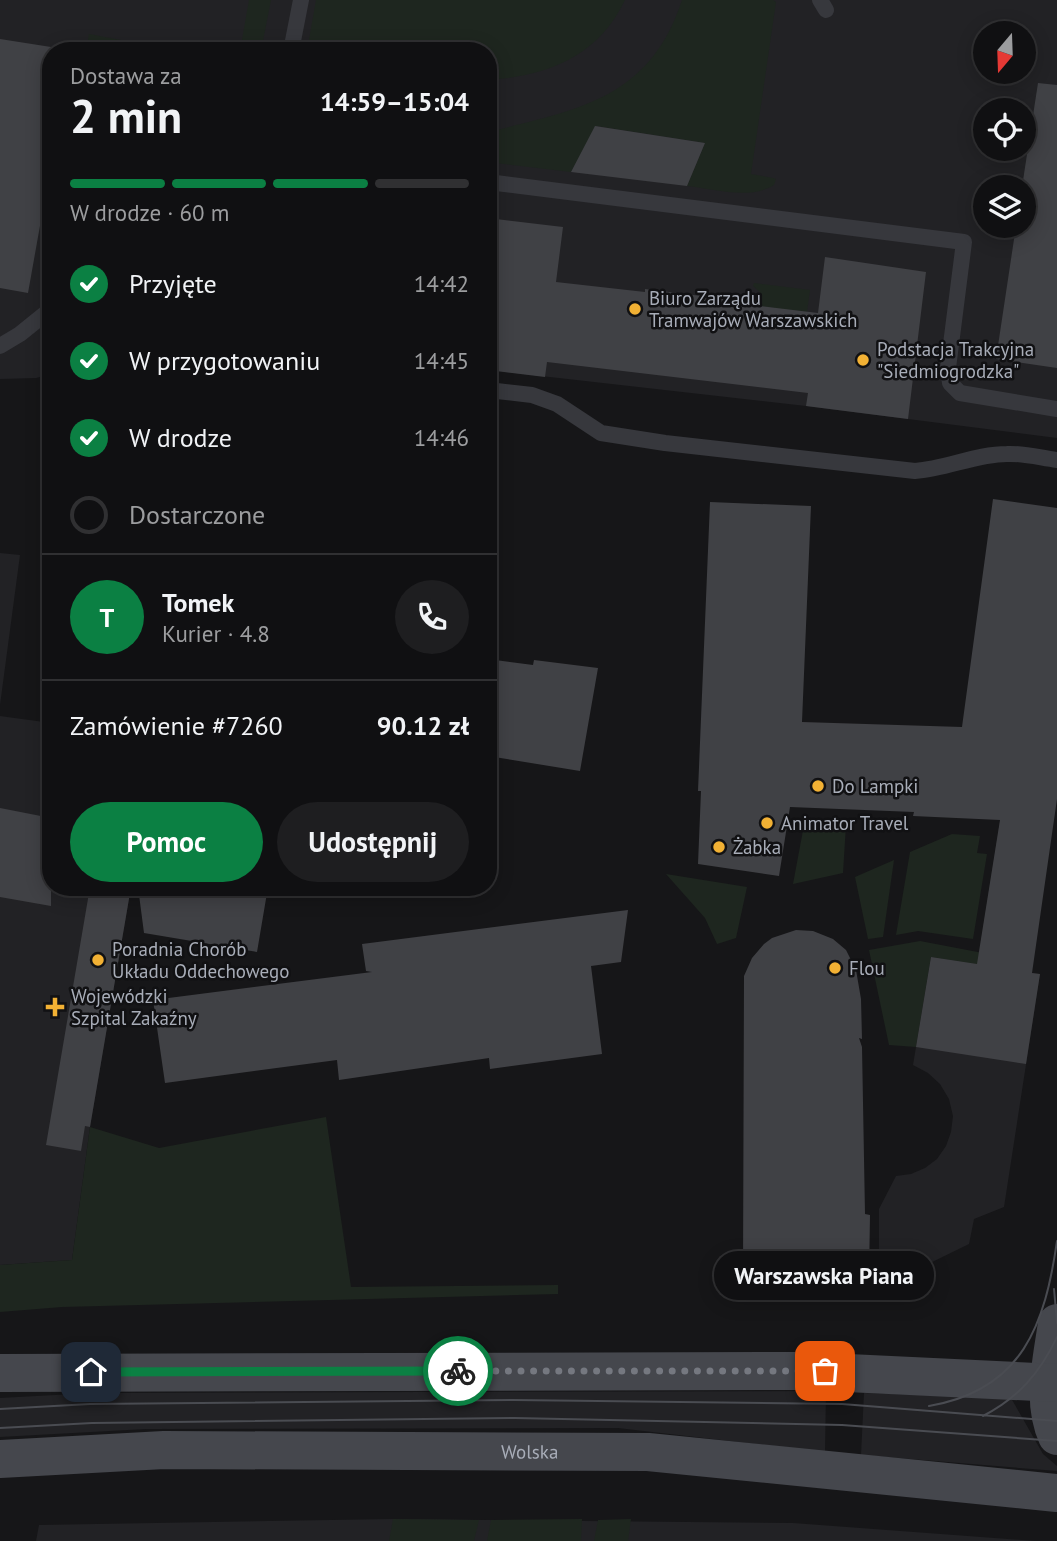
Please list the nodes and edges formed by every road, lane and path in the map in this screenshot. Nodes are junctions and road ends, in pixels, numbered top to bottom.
1 (301, 0) edge
2 (293, 42) edge
3 (497, 183) edge
4 (42, 316) edge
5 (0, 346) edge
6 (497, 391) edge
7 (1057, 409) edge
8 (1057, 460) edge
9 (1057, 1323) edge
10 (0, 1373) edge
11 (1053, 1382) edge
12 (1057, 1436) edge
13 (0, 1459) edge
14 (1057, 1493) edge

1 - 2 lane
3 - 7 lane
4 - 5 lane
6 - 8 lane
9 - 11 main road
10 - 11 main road
11 - 12 main road
13 - 14 main road, Wolska

